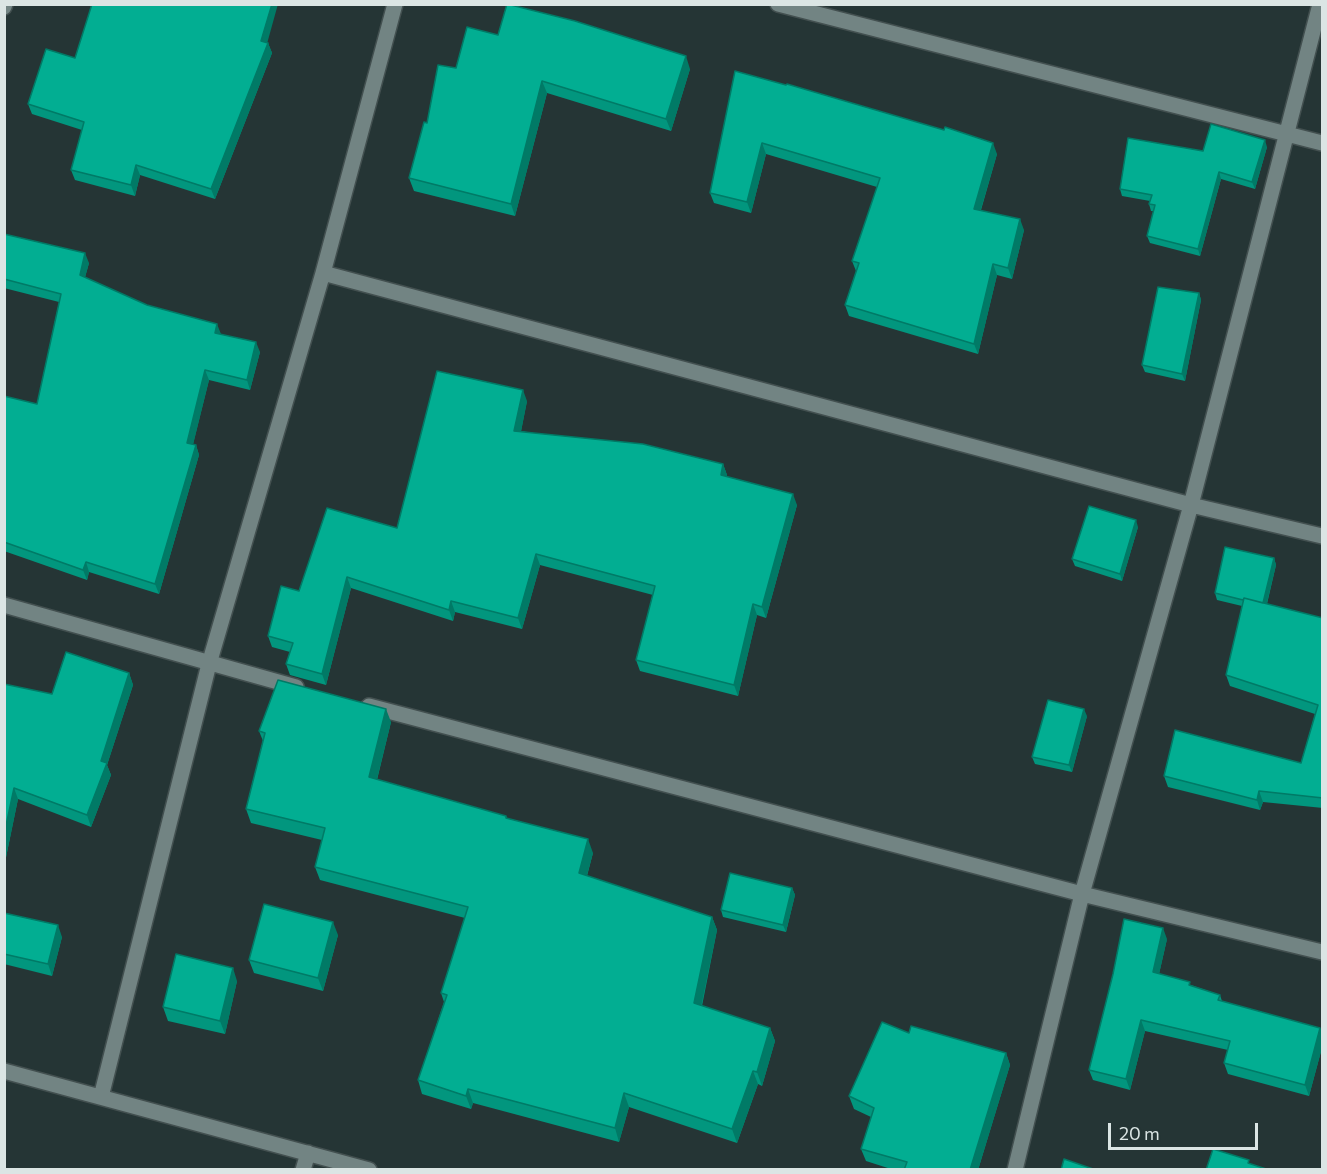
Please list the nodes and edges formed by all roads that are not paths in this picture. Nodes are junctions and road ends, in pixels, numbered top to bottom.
1 (395, 4) edge
2 (778, 4) edge
3 (1320, 4) edge
4 (1286, 135) junction
5 (1323, 143) edge
6 (323, 273) junction
7 (1191, 505) junction
8 (1323, 536) edge
9 (4, 605) edge
10 (209, 664) junction
11 (312, 691) edge
12 (358, 703) edge
13 (1082, 894) junction
14 (1323, 952) edge
15 (4, 1071) edge
16 (101, 1097) junction
17 (308, 1153) junction
18 (303, 1170) edge
19 (369, 1170) edge
20 (1016, 1170) edge

1 - 6 street
2 - 4 street
3 - 4 street
4 - 5 street
4 - 7 street
6 - 7 street
6 - 10 street
7 - 8 street
7 - 13 street
9 - 10 street
10 - 11 street
10 - 16 street
12 - 13 street
13 - 14 street
13 - 20 street
15 - 16 street
16 - 17 street
17 - 18 street
17 - 19 street

